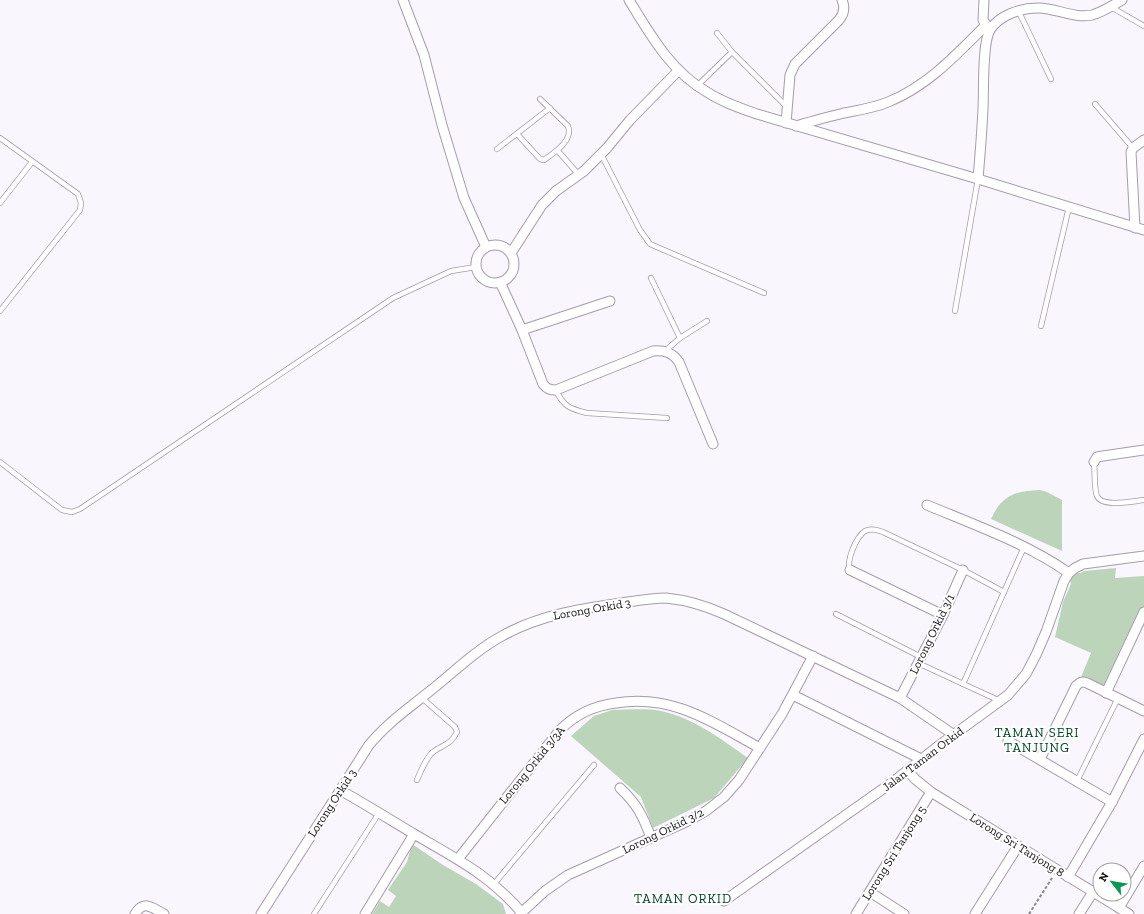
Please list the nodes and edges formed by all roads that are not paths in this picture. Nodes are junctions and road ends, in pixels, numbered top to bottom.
1 (403, 0) edge
2 (629, 0) edge
3 (842, 0) edge
4 (984, 0) edge
5 (1122, 0) edge
6 (1110, 6) junction
7 (1018, 12) junction
8 (1144, 26) edge
9 (988, 28) junction
10 (717, 33) dead end
11 (732, 52) junction
12 (678, 71) junction
13 (1051, 79) dead end
14 (697, 86) junction
15 (540, 99) dead end
16 (1095, 104) dead end
17 (550, 108) junction
18 (787, 108) junction
19 (786, 123) junction
20 (796, 126) junction
21 (517, 134) junction
22 (0, 138) edge
23 (1144, 140) edge
24 (1133, 148) junction
25 (497, 149) dead end
26 (558, 151) junction
27 (601, 154) junction
28 (32, 162) junction
29 (579, 175) junction
30 (978, 179) junction
31 (0, 203) edge
32 (1069, 207) junction
33 (1140, 229) edge
34 (486, 247) junction
35 (511, 253) junction
36 (476, 267) junction
37 (651, 278) dead end
38 (500, 282) junction
39 (764, 293) dead end
40 (610, 301) dead end
41 (0, 311) edge
42 (955, 311) dead end
43 (707, 322) dead end
44 (1041, 326) dead end
45 (522, 330) junction
46 (680, 338) junction
47 (665, 351) junction
48 (556, 390) junction
49 (667, 418) dead end
50 (712, 444) dead end
51 (1144, 450) edge
52 (0, 462) edge
53 (1094, 462) joint
54 (1144, 500) edge
55 (926, 505) dead end
56 (1024, 546) junction
57 (1144, 556) edge
58 (850, 570) joint
59 (963, 570) junction
60 (1069, 573) junction
61 (1004, 592) junction
62 (1144, 612) edge
63 (836, 614) dead end
64 (943, 615) junction
65 (813, 656) junction
66 (920, 660) junction
67 (963, 684) junction
68 (1106, 693) junction
69 (793, 695) junction
70 (422, 698) junction
71 (900, 698) junction
72 (1118, 698) junction
73 (1000, 701) junction
74 (1144, 711) edge
75 (954, 735) junction
76 (1144, 738) edge
77 (1008, 740) dead end
78 (760, 748) junction
79 (921, 759) junction
80 (1040, 759) junction
81 (594, 765) dead end
82 (908, 771) junction
83 (417, 780) dead end
84 (1077, 781) junction
85 (620, 788) dead end
86 (340, 790) junction
87 (931, 792) junction
88 (1112, 802) junction
89 (379, 813) junction
90 (414, 834) junction
91 (651, 838) junction
92 (1018, 846) junction
93 (458, 859) junction
94 (1144, 866) edge
95 (1068, 877) junction
96 (494, 884) junction
97 (1092, 891) edge
98 (870, 892) junction
99 (1092, 894) edge
100 (724, 901) dead end
101 (1109, 902) edge
102 (1119, 908) junction
103 (521, 913) edge
104 (135, 914) edge
105 (164, 914) edge
106 (261, 914) edge
107 (314, 914) edge
108 (365, 914) edge
109 (856, 914) edge
110 (904, 914) edge
111 (975, 914) edge
112 (1080, 914) edge
113 (1129, 914) edge

1 - 34 street
2 - 12 street
3 - 18 street
4 - 9 street
5 - 6 street
6 - 7 street
6 - 8 lane
7 - 9 street
7 - 13 lane
9 - 20 street
9 - 30 street
10 - 11 lane
11 - 14 lane
11 - 18 lane
12 - 14 street
12 - 27 street
14 - 19 street
15 - 17 lane
16 - 24 lane
17 - 21 lane
17 - 26 lane
18 - 19 street
19 - 20 street
20 - 30 street
21 - 25 lane
21 - 26 lane
22 - 28 lane
23 - 24 street
24 - 33 street
26 - 29 lane
27 - 29 street
27 - 39 lane
28 - 31 lane
28 - 41 lane
29 - 35 street
30 - 32 street
30 - 42 lane
32 - 33 street
32 - 44 lane
34 - 35 street
34 - 36 street
35 - 38 street
36 - 38 street
36 - 52 lane
37 - 46 lane
38 - 45 street
40 - 45 street
43 - 46 lane
45 - 48 street
46 - 47 lane
47 - 48 street
47 - 50 street
48 - 49 lane
51 - 53 street
53 - 54 lane
55 - 56 street
56 - 60 street
56 - 61 lane
57 - 60 street
58 - 59 lane
58 - 64 street
59 - 61 lane
59 - 64 street, Lorong Orkid 3/1
60 - 73 street, Jalan Taman Orkid
61 - 67 lane
62 - 68 street
63 - 66 lane
64 - 66 street, Lorong Orkid 3/1
65 - 69 street, Lorong Orkid 3/2
65 - 70 street, Lorong Orkid 3
65 - 71 street, Lorong Orkid 3
66 - 67 lane
66 - 71 street, Lorong Orkid 3/1
67 - 73 lane
68 - 72 street
68 - 80 street
69 - 78 street, Lorong Orkid 3/2
69 - 79 street
70 - 83 lane
70 - 86 street, Lorong Orkid 3
71 - 75 street, Lorong Orkid 3
72 - 74 street
72 - 84 lane
73 - 75 street, Jalan Taman Orkid
75 - 79 street, Jalan Taman Orkid
76 - 88 street
77 - 80 street
78 - 91 street, Lorong Orkid 3/2
78 - 93 street, Lorong Orkid 3/3A
79 - 82 street, Jalan Taman Orkid
80 - 84 street
81 - 96 lane
82 - 87 street, Lorong Sri Tanjong 8
82 - 100 street, Jalan Taman Orkid
84 - 88 street
85 - 91 street
86 - 89 street, Lorong Orkid 3/2
86 - 106 street, Lorong Orkid 3
87 - 92 street, Lorong Sri Tanjong 8
87 - 98 street, Lorong Sri Tanjong 5
88 - 95 street
89 - 90 street, Lorong Orkid 3/2
89 - 107 lane
90 - 93 street, Lorong Orkid 3/2
90 - 108 street
91 - 103 street, Lorong Orkid 3/2
92 - 95 street, Lorong Sri Tanjong 8
92 - 111 street
93 - 96 street, Lorong Orkid 3/2
94 - 102 street
95 - 97 street, Lorong Sri Tanjong 8
96 - 103 street, Lorong Orkid 3/2
98 - 109 street, Lorong Sri Tanjong 5
98 - 110 street
99 - 112 street
101 - 102 street, Lorong Sri Tanjong 8
102 - 113 street, Lorong Sri Tanjong 8
104 - 105 street

